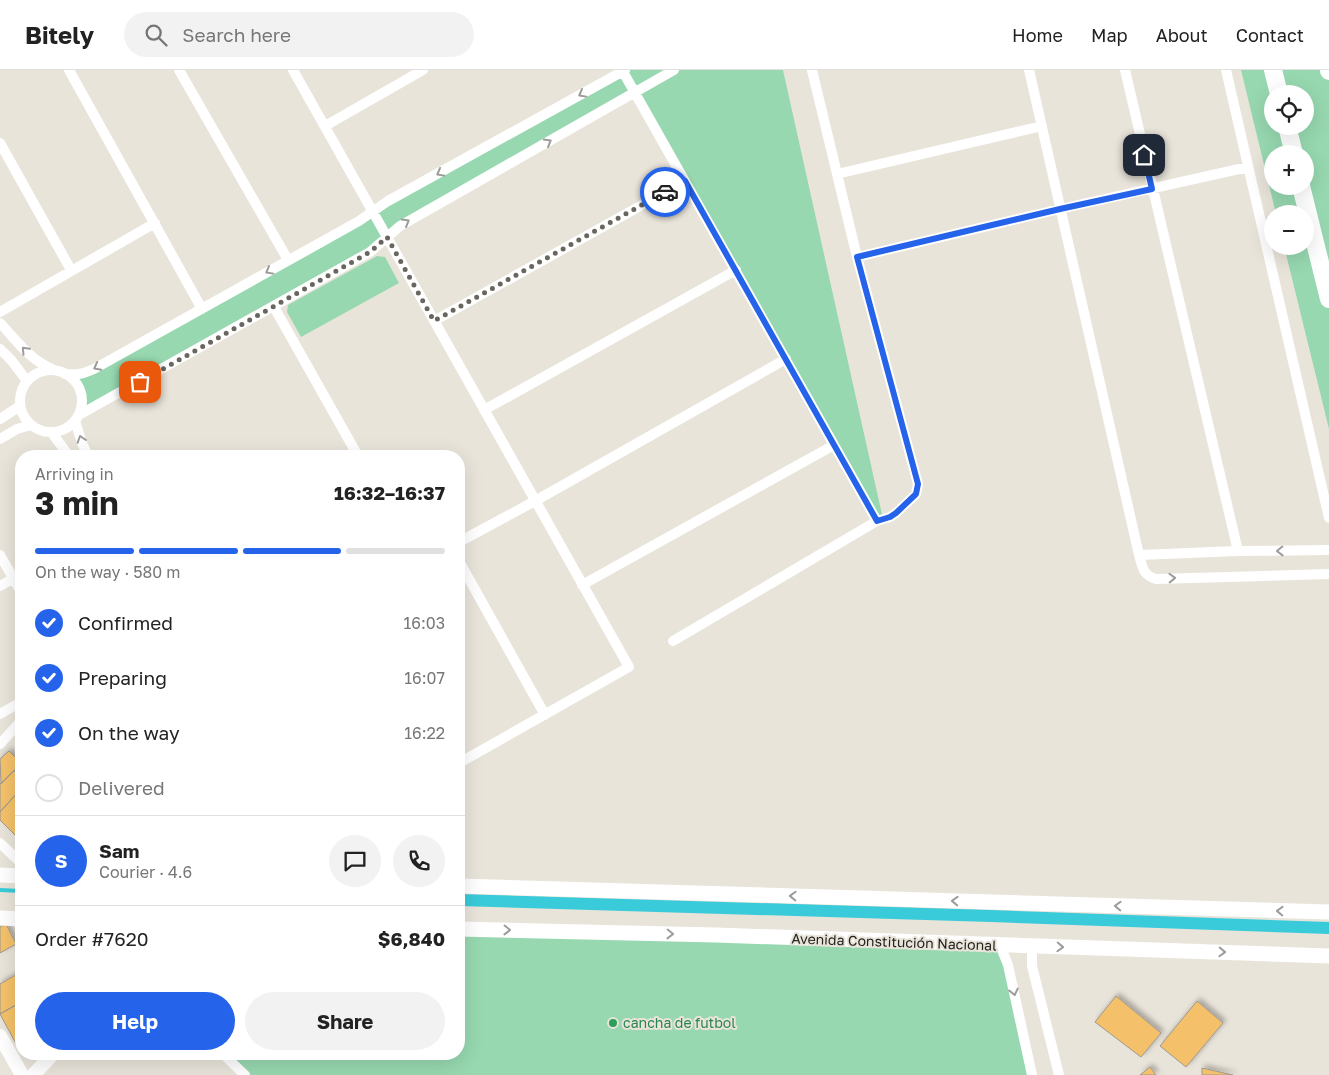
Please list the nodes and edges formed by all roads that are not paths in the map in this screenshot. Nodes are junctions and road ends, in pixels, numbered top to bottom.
1 (69, 70) edge
2 (179, 70) edge
3 (293, 70) edge
4 (423, 70) edge
5 (623, 70) edge
6 (674, 70) edge
7 (812, 70) edge
8 (1029, 70) edge
9 (1125, 70) edge
10 (1226, 70) edge
11 (1273, 70) edge
12 (406, 74) edge
13 (1277, 85) edge
14 (635, 92) junction
15 (325, 126) junction
16 (1042, 126) junction
17 (0, 143) edge
18 (1248, 167) junction
19 (837, 174) junction
20 (685, 181) junction
21 (1152, 189) junction
22 (1304, 195) edge
23 (1060, 209) junction
24 (373, 212) junction
25 (155, 223) junction
26 (387, 237) junction
27 (857, 257) junction
28 (288, 260) junction
29 (71, 270) junction
30 (736, 270) junction
31 (1329, 299) edge
32 (274, 307) junction
33 (202, 309) junction
34 (0, 312) edge
35 (434, 321) junction
36 (0, 323) edge
37 (0, 349) edge
38 (786, 360) junction
39 (60, 372) junction
40 (27, 381) junction
41 (20, 406) junction
42 (484, 410) junction
43 (77, 418) junction
44 (0, 419) edge
45 (31, 426) junction
46 (52, 433) junction
47 (0, 439) edge
48 (834, 445) junction
49 (65, 450) edge
50 (85, 450) edge
51 (355, 450) edge
52 (535, 501) junction
53 (1329, 518) edge
54 (877, 521) junction
55 (465, 539) edge
56 (1329, 550) edge
57 (1238, 551) junction
58 (1139, 554) junction
59 (0, 555) edge
60 (465, 572) edge
61 (15, 574) edge
62 (1329, 574) edge
63 (15, 577) edge
64 (582, 585) junction
65 (0, 586) edge
66 (673, 641) dead end
67 (15, 705) edge
68 (0, 714) edge
69 (545, 715) junction
70 (15, 728) edge
71 (0, 744) edge
72 (465, 760) edge
73 (0, 843) edge
74 (15, 857) edge
75 (0, 875) edge
76 (15, 876) edge
77 (465, 886) edge
78 (1329, 912) edge
79 (0, 918) edge
80 (15, 918) edge
81 (465, 929) edge
82 (1000, 946) junction
83 (1032, 947) junction
84 (1329, 956) edge
85 (0, 1036) edge
86 (47, 1060) edge
87 (229, 1060) edge
88 (22, 1075) edge
89 (33, 1075) edge
90 (245, 1075) edge
91 (1032, 1075) edge
92 (1059, 1075) edge

1 - 25 street
2 - 28 street
3 - 15 street
4 - 12 street
5 - 14 street
5 -> 24 street
6 - 14 street
7 - 19 street
8 - 16 street
9 - 21 street
10 - 18 street
11 - 13 highway
12 - 15 street
14 - 20 street
26 -> 14 street
15 - 24 street
16 - 19 street
16 - 23 street
17 - 29 street
18 - 21 street
18 - 53 street
19 - 27 street
20 - 30 street
20 - 35 street
21 - 23 street
21 - 57 street
22 - 31 highway
23 - 27 street
23 - 58 street
24 - 26 street
24 - 28 street
25 - 29 street
25 - 33 street
26 - 32 street
26 - 35 street
27 - 54 street
28 -> 33 street
29 - 34 street
30 - 38 street
30 - 42 street
32 - 43 street
32 - 51 street
33 -> 39 street
35 - 42 street
39 -> 36 street
37 - 40 street
38 - 48 street
38 - 52 street
39 - 40 street
39 - 43 street
40 - 41 street
41 - 44 street
41 - 45 street
42 - 52 street
43 - 46 street
50 -> 43 street
45 - 46 street
45 - 47 street
46 - 49 street
48 - 54 street
48 - 64 street
52 - 55 street
52 - 64 street
54 - 66 street
56 -> 57 street
57 - 58 street
58 -> 62 street
59 - 61 street
60 - 69 street
63 - 65 street
64 - 69 street
67 - 68 street
69 - 72 street
70 - 71 street
73 - 74 street
75 - 76 main road
78 -> 77 main road
79 - 80 main road
81 -> 82 main road, Avenida Constitución Nacional
82 - 83 main road, Avenida Constitución Nacional
82 -> 91 street
83 -> 84 main road, Avenida Constitución Nacional
83 - 92 street
85 - 88 street
86 - 89 street
87 - 90 street

